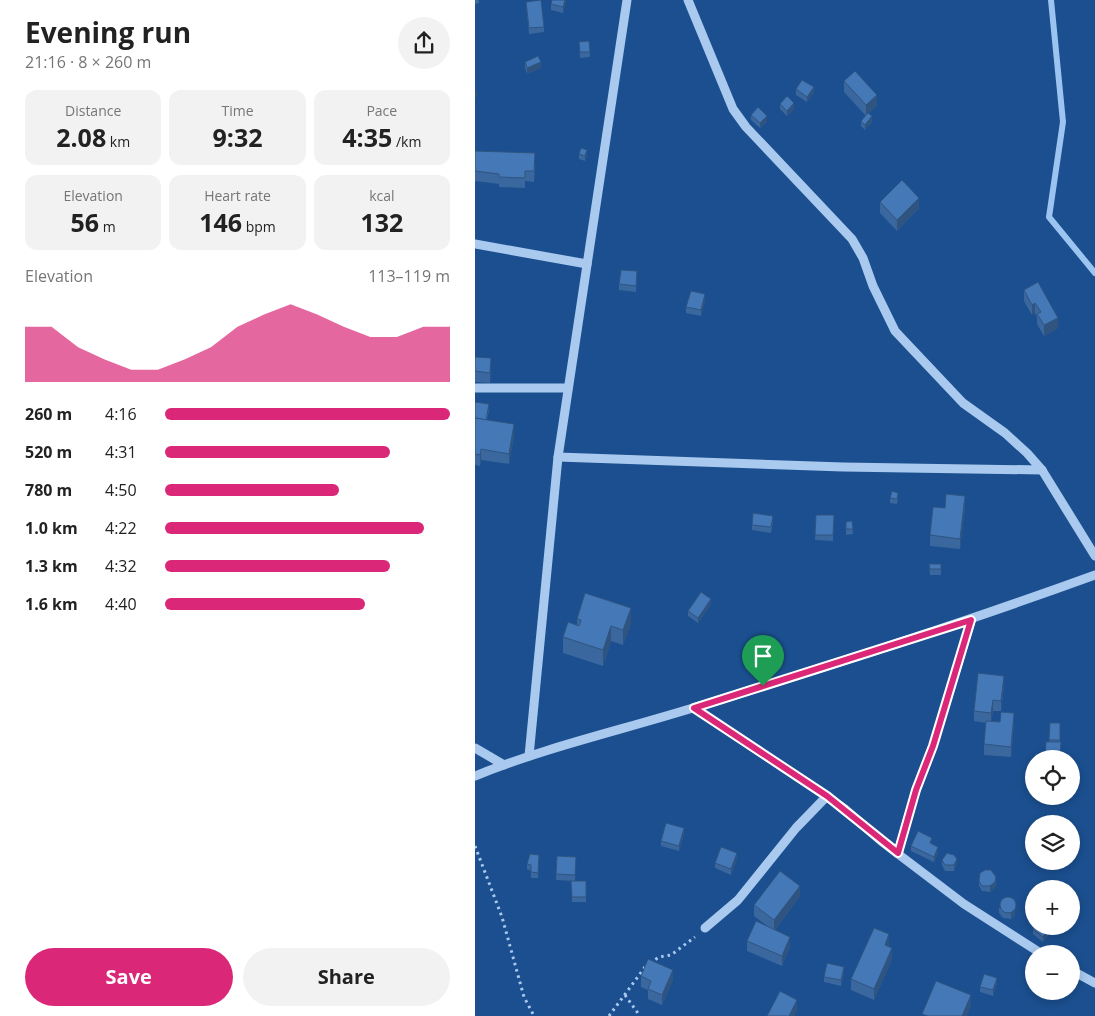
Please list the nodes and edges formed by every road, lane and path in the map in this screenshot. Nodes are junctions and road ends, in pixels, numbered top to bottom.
1 (627, 0) edge
2 (688, 0) edge
3 (475, 244) edge
4 (587, 264) junction
5 (475, 388) edge
6 (568, 388) junction
7 (558, 457) junction
8 (1042, 470) junction
9 (1095, 556) edge
10 (1095, 575) edge
11 (971, 620) junction
12 (694, 708) junction
13 (475, 748) edge
14 (529, 756) junction
15 (504, 764) junction
16 (475, 776) edge
17 (827, 796) junction
18 (475, 846) edge
19 (898, 853) junction
20 (705, 928) joint
21 (1028, 945) edge
22 (1080, 975) edge
23 (1095, 983) edge
24 (625, 995) junction
25 (534, 1016) edge
26 (609, 1016) edge
27 (640, 1016) edge

1 - 4 street
2 - 8 street
3 - 4 street
4 - 6 street
5 - 6 street
6 - 7 street
7 - 8 street
7 - 14 street
8 - 9 street
10 - 11 street
11 - 12 street
11 - 19 street
12 - 14 street
12 - 17 street
13 - 15 street
14 - 15 street
15 - 16 street
17 - 19 street
17 - 20 street
18 - 25 path
19 - 21 street
20 - 24 path
22 - 23 street
24 - 26 path
24 - 27 path

